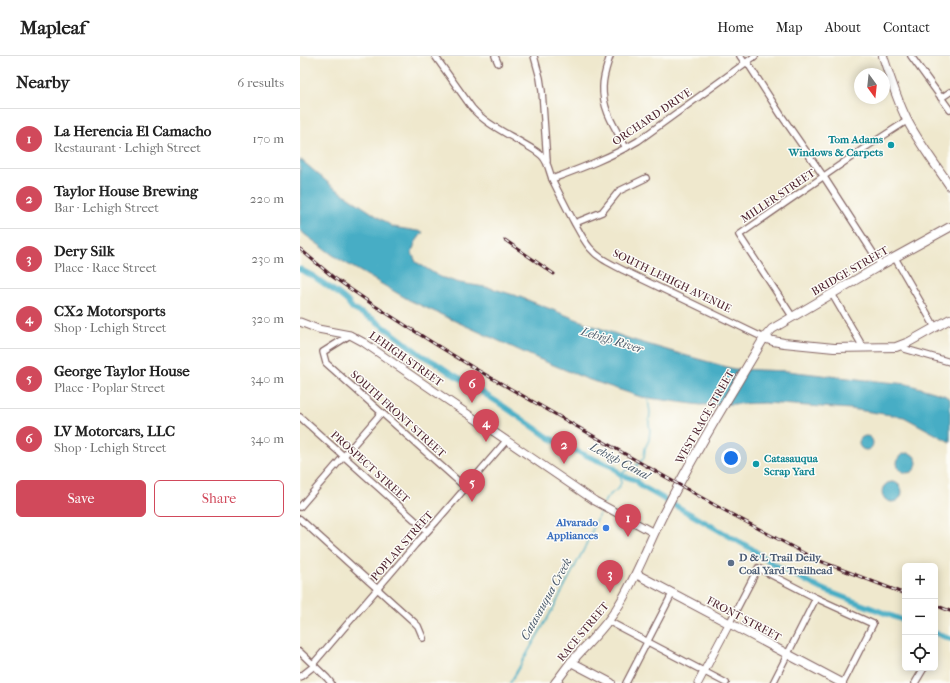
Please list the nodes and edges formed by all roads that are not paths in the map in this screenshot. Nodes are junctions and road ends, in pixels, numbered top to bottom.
1 (435, 56) edge
2 (495, 56) edge
3 (534, 56) edge
4 (610, 56) edge
5 (740, 56) edge
6 (755, 56) edge
7 (883, 56) edge
8 (911, 56) edge
9 (746, 62) junction
10 (498, 63) dead end
11 (950, 92) edge
12 (941, 98) junction
13 (950, 110) edge
14 (908, 120) junction
15 (626, 148) junction
16 (547, 161) junction
17 (824, 177) junction
18 (646, 178) dead end
19 (552, 179) junction
20 (950, 186) edge
21 (575, 223) junction
22 (950, 226) edge
23 (895, 258) junction
24 (881, 265) junction
25 (832, 294) junction
26 (792, 316) junction
27 (950, 319) edge
28 (300, 322) edge
29 (935, 327) junction
30 (350, 335) junction
31 (764, 338) junction
32 (902, 345) junction
33 (863, 347) junction
34 (950, 362) edge
35 (381, 413) junction
36 (300, 417) edge
37 (506, 441) junction
38 (343, 456) junction
39 (466, 488) junction
40 (300, 507) edge
41 (666, 508) joint
42 (300, 519) edge
43 (428, 531) junction
44 (654, 533) junction
45 (636, 574) junction
46 (378, 588) junction
47 (672, 594) junction
48 (816, 598) junction
49 (608, 621) junction
50 (729, 624) junction
51 (423, 638) dead end
52 (647, 642) junction
53 (300, 652) edge
54 (787, 654) junction
55 (571, 662) junction
56 (313, 665) junction
57 (704, 671) junction
58 (922, 671) edge
59 (300, 677) edge
60 (331, 683) edge
61 (555, 683) edge
62 (611, 683) edge
63 (626, 683) edge
64 (698, 683) edge
65 (726, 683) edge
66 (773, 683) edge
67 (843, 683) edge
68 (915, 683) edge

1 - 16 street
2 - 10 street
3 - 16 street, SOUTH LEHIGH AVENUE
4 - 15 street
5 - 9 street
6 - 9 street, ORCHARD DRIVE
7 - 14 main road
8 - 12 street
9 - 15 street, ORCHARD DRIVE
9 - 17 street
11 - 12 street
12 - 13 street
14 - 17 street, MILLER STREET
14 - 20 main road
15 - 19 street, ORCHARD DRIVE
16 - 19 street, SOUTH LEHIGH AVENUE
17 - 24 street
17 - 26 street, MILLER STREET
18 - 21 street
19 - 21 street, SOUTH LEHIGH AVENUE
21 - 31 street, SOUTH LEHIGH AVENUE
22 - 23 main road, BRIDGE STREET
23 - 24 main road, BRIDGE STREET
23 - 29 street
24 - 25 main road, BRIDGE STREET
25 - 26 main road, BRIDGE STREET
25 - 33 street
26 - 31 main road, BRIDGE STREET
27 - 29 main road
28 - 30 street, LEHIGH STREET
29 - 32 main road
30 - 35 street, SOUTH FRONT STREET
30 - 37 street, LEHIGH STREET
31 - 33 main road, SOUTH LEHIGH AVENUE
31 - 41 main road, WEST RACE STREET
32 - 33 main road, SOUTH LEHIGH AVENUE
32 - 34 street
35 - 38 street
35 - 39 street, SOUTH FRONT STREET
36 - 38 street, PROSPECT STREET
37 - 39 street, POPLAR STREET
37 - 44 street, LEHIGH STREET
38 - 40 street
38 - 43 street, PROSPECT STREET
39 - 43 street, POPLAR STREET
41 - 44 main road, RACE STREET
42 - 46 street
43 - 46 street, POPLAR STREET
44 - 45 main road, RACE STREET
45 - 47 main road, FRONT STREET
45 - 49 main road, RACE STREET
46 - 51 street
46 - 56 street, POPLAR STREET
47 - 50 main road, FRONT STREET
47 - 52 street
48 - 50 street
48 - 54 street
48 - 67 street
49 - 52 street
49 - 55 main road, RACE STREET
50 - 54 main road, FRONT STREET
50 - 57 street
52 - 57 street
52 - 63 street
53 - 56 street
54 - 66 street
54 - 67 main road, FRONT STREET
55 - 61 main road, RACE STREET
55 - 62 main road
56 - 59 street, POPLAR STREET
56 - 60 street
57 - 64 street
57 - 65 street
58 - 68 street

